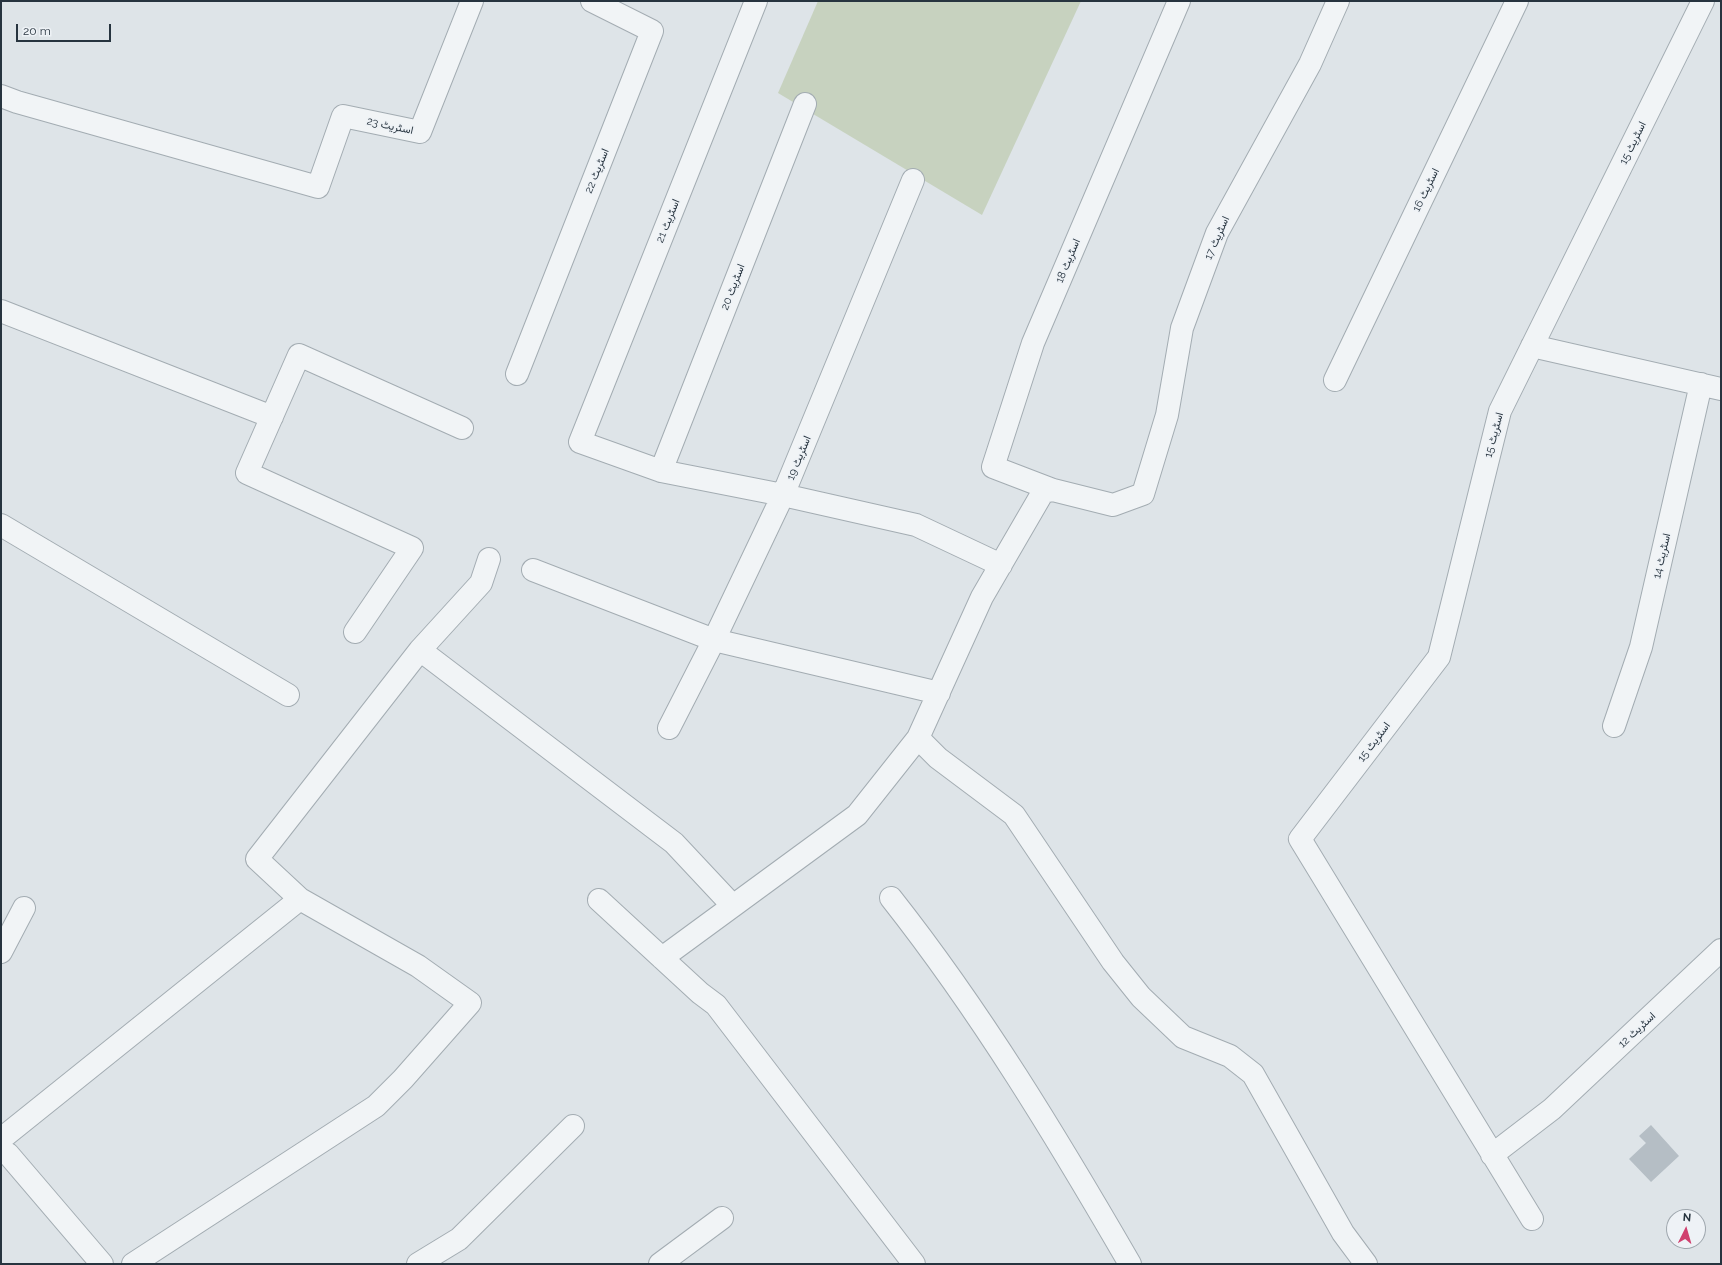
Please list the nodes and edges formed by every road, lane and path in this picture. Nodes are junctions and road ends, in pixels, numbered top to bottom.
1 (472, 1) edge
2 (592, 1) edge
3 (756, 1) edge
4 (1179, 1) edge
5 (1338, 1) edge
6 (1517, 1) edge
7 (1703, 1) edge
8 (1, 96) edge
9 (805, 104) dead end
10 (913, 180) dead end
11 (1, 311) edge
12 (1532, 346) junction
13 (516, 374) dead end
14 (1335, 380) dead end
15 (1711, 386) edge
16 (272, 418) junction
17 (462, 428) dead end
18 (661, 471) junction
19 (1053, 490) junction
20 (783, 495) junction
21 (1, 525) edge
22 (489, 559) dead end
23 (1000, 565) junction
24 (533, 570) dead end
25 (355, 632) dead end
26 (714, 640) junction
27 (420, 650) junction
28 (939, 693) junction
29 (288, 695) dead end
30 (1614, 726) dead end
31 (669, 728) dead end
32 (918, 738) junction
33 (891, 898) dead end
34 (300, 900) junction
35 (599, 900) dead end
36 (733, 906) junction
37 (24, 908) dead end
38 (1721, 950) edge
39 (1, 952) edge
40 (662, 958) junction
41 (574, 1126) dead end
42 (1, 1139) edge
43 (1, 1150) edge
44 (1492, 1155) junction
45 (722, 1218) dead end
46 (1532, 1219) dead end
47 (102, 1264) edge
48 (133, 1264) edge
49 (418, 1264) edge
50 (660, 1264) edge
51 (914, 1264) edge
52 (1130, 1264) edge
53 (1366, 1264) edge

1 - 8 street, اسٹریٹ 23
2 - 13 street, اسٹریٹ 22
3 - 18 street, اسٹریٹ 21
4 - 19 street, اسٹریٹ 18
5 - 19 street, اسٹریٹ 17
6 - 14 street, اسٹریٹ 16
7 - 12 street, اسٹریٹ 15
9 - 18 street, اسٹریٹ 20
10 - 20 street, اسٹریٹ 19
11 - 16 street
12 - 15 street
12 - 44 street, اسٹریٹ 15
15 - 30 street, اسٹریٹ 14
16 - 17 street
16 - 25 street
18 - 20 street
19 - 23 street
20 - 23 street
20 - 26 street, اسٹریٹ 19
21 - 29 street
22 - 27 street
23 - 28 street
24 - 26 street
26 - 28 street
26 - 31 street, اسٹریٹ 19
27 - 34 street
27 - 36 street
28 - 32 street
32 - 36 street
32 - 53 street
33 - 52 street
34 - 42 street
34 - 48 street
35 - 40 street
36 - 40 street
37 - 39 street
38 - 44 street, اسٹریٹ 12
40 - 51 street
41 - 49 street
43 - 47 street
44 - 46 street
45 - 50 street

